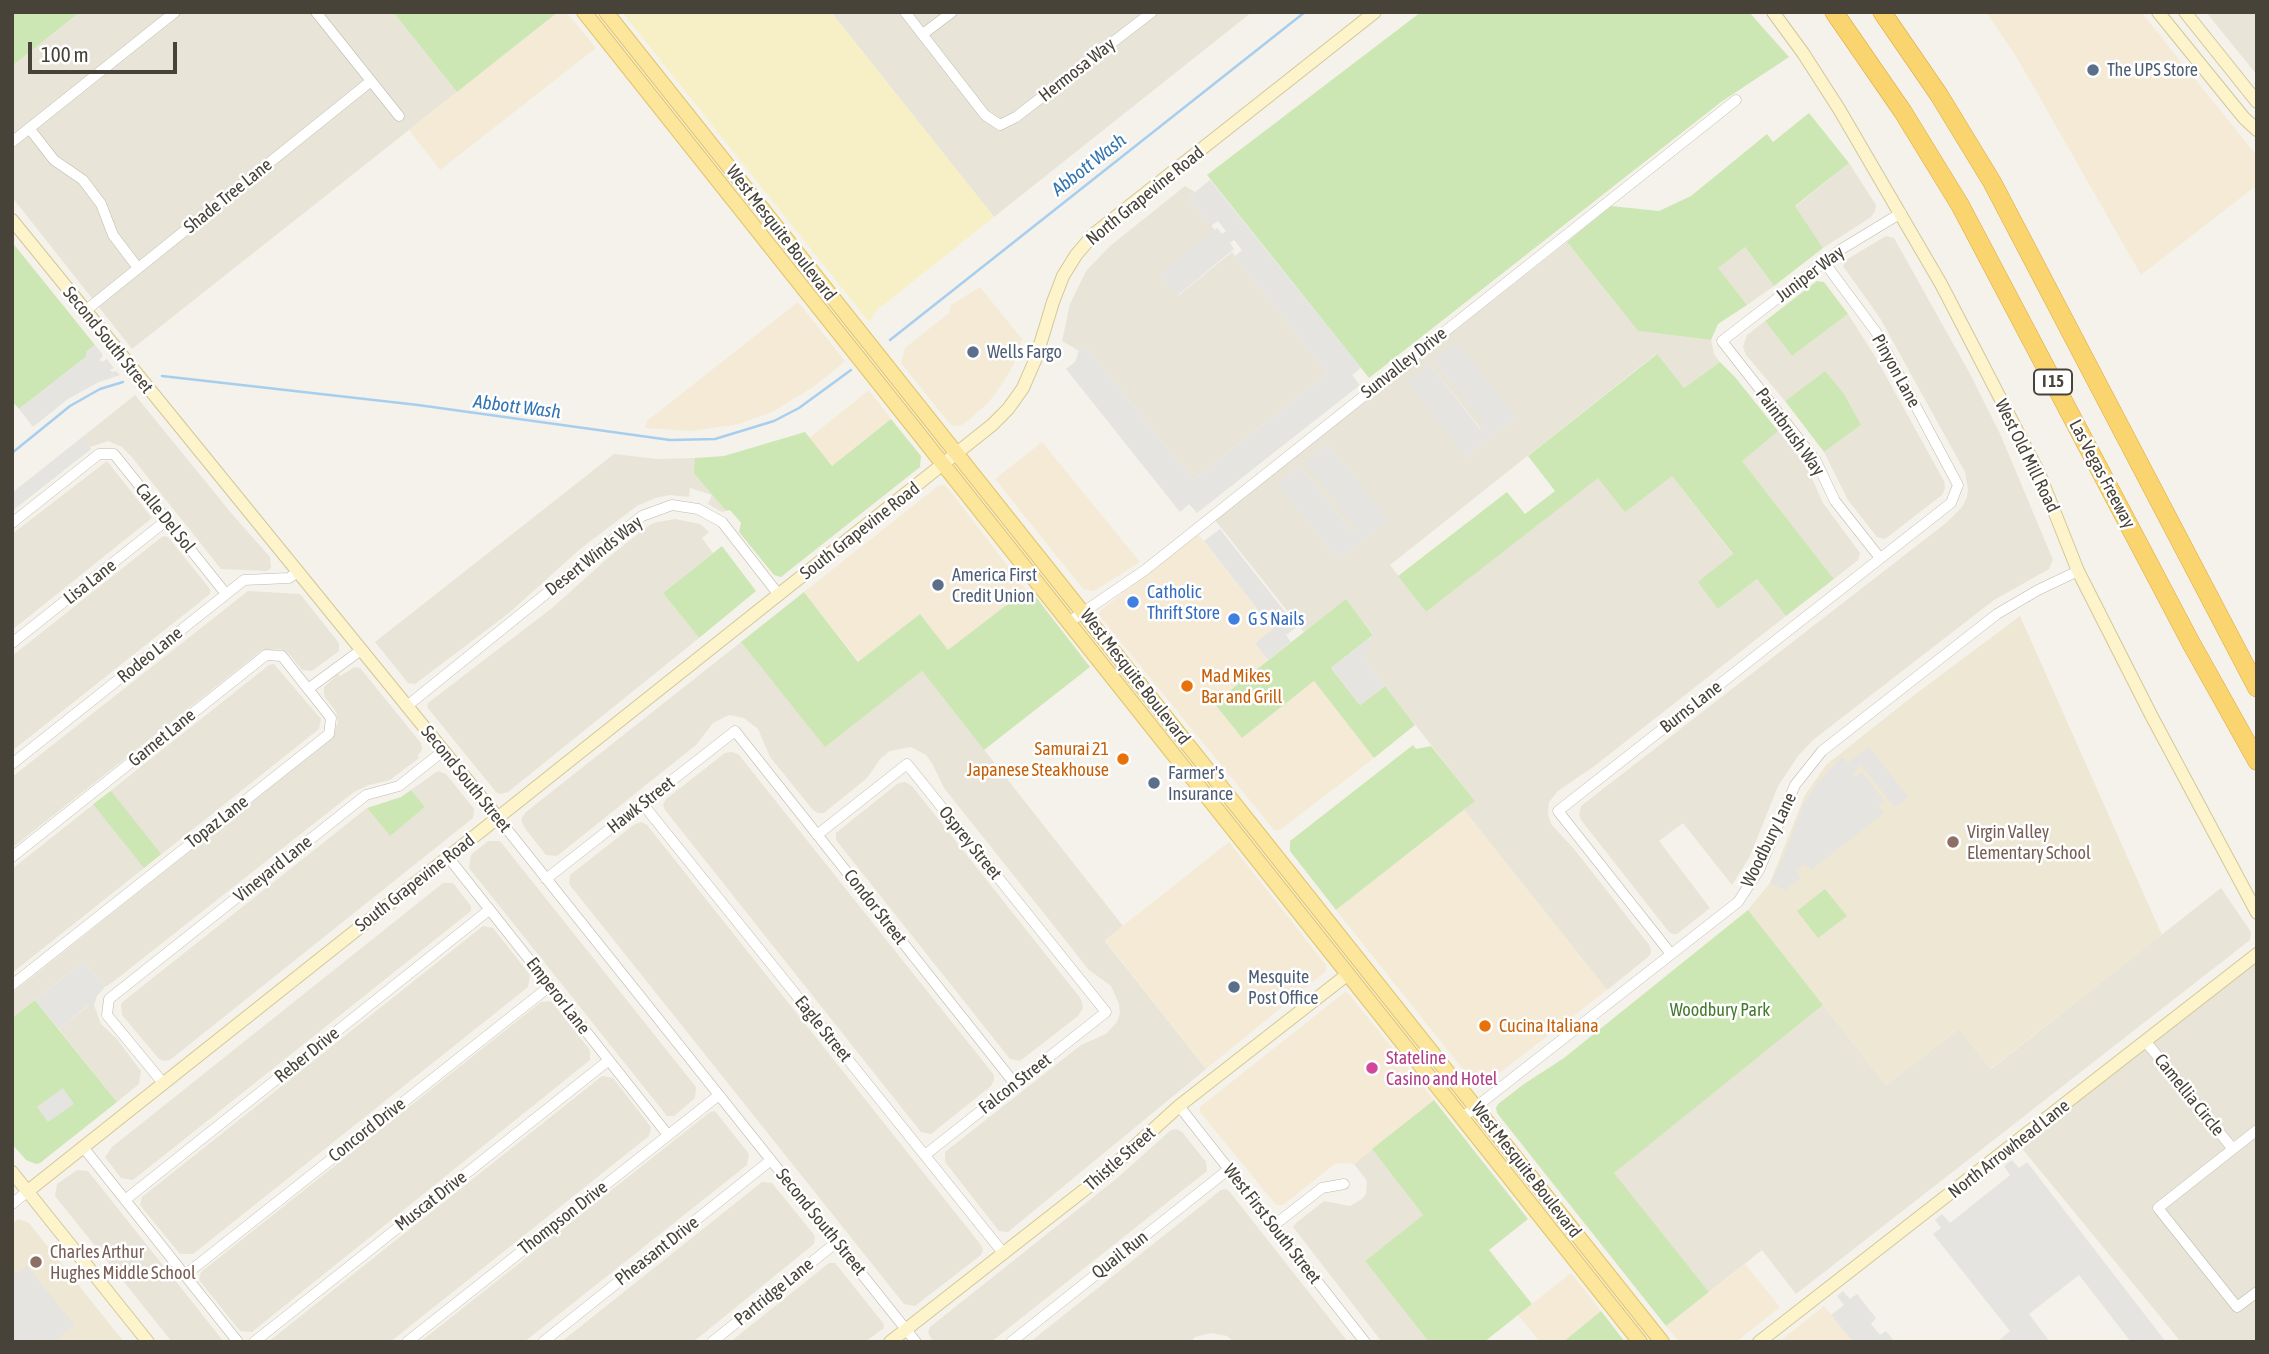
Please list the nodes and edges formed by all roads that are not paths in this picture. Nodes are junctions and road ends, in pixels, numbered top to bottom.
1 (175, 12) edge
2 (316, 12) edge
3 (584, 12) edge
4 (606, 12) edge
5 (905, 12) edge
6 (951, 12) edge
7 (1152, 12) edge
8 (1375, 12) edge
9 (1773, 12) edge
10 (1834, 12) edge
11 (1882, 12) edge
12 (2158, 12) edge
13 (2185, 12) edge
14 (923, 34) junction
15 (371, 81) junction
16 (1736, 100) dead end
17 (2257, 102) edge
18 (399, 116) dead end
19 (29, 128) junction
20 (2257, 130) edge
21 (12, 142) edge
22 (1901, 213) junction
23 (768, 217) junction
24 (12, 220) edge
25 (755, 227) junction
26 (1824, 262) junction
27 (138, 268) junction
28 (85, 311) junction
29 (1722, 341) joint
30 (951, 459) junction
31 (1958, 485) joint
32 (167, 520) junction
33 (12, 523) edge
34 (1880, 558) junction
35 (2078, 571) junction
36 (297, 572) junction
37 (226, 594) junction
38 (779, 595) junction
39 (1083, 611) junction
40 (1069, 622) junction
41 (12, 643) edge
42 (361, 649) junction
43 (1144, 688) junction
44 (2257, 688) edge
45 (308, 689) junction
46 (1131, 698) junction
47 (407, 706) junction
48 (735, 731) joint
49 (443, 751) junction
50 (2257, 761) edge
51 (12, 765) edge
52 (642, 803) junction
53 (498, 818) junction
54 (817, 835) junction
55 (12, 857) edge
56 (448, 857) junction
57 (547, 879) junction
58 (489, 910) junction
59 (2257, 913) edge
60 (1671, 954) junction
61 (2257, 954) edge
62 (1362, 963) junction
63 (1348, 974) junction
64 (12, 985) edge
65 (550, 985) junction
66 (1106, 1012) joint
67 (2146, 1042) junction
68 (609, 1060) junction
69 (163, 1083) junction
70 (1015, 1084) junction
71 (719, 1095) junction
72 (1179, 1107) junction
73 (1477, 1107) junction
74 (1463, 1117) junction
75 (2257, 1130) edge
76 (668, 1135) junction
77 (83, 1147) junction
78 (2233, 1149) junction
79 (925, 1155) junction
80 (771, 1160) junction
81 (1228, 1169) junction
82 (12, 1172) edge
83 (1344, 1184) dead end
84 (28, 1191) junction
85 (125, 1200) junction
86 (12, 1204) edge
87 (1273, 1226) junction
88 (836, 1242) junction
89 (1004, 1254) junction
90 (185, 1275) junction
91 (2257, 1292) edge
92 (907, 1330) junction
93 (148, 1342) edge
94 (238, 1342) edge
95 (254, 1342) edge
96 (407, 1342) edge
97 (543, 1342) edge
98 (712, 1342) edge
99 (890, 1342) edge
100 (916, 1342) edge
101 (1011, 1342) edge
102 (1365, 1342) edge
103 (1640, 1342) edge
104 (1662, 1342) edge
105 (1759, 1342) edge

1 - 19 street
2 - 15 street
3 - 25 main road, West Mesquite Boulevard
4 - 23 main road, West Mesquite Boulevard
5 - 14 street
6 - 14 street
7 - 14 street, Hermosa Way
8 - 30 street, North Grapevine Road
9 - 22 street, West Old Mill Road
10 - 50 highway, Las Vegas Freeway / I 15
11 - 44 highway, Las Vegas Freeway / I 15
12 - 20 street
13 - 17 street
15 - 18 street
15 - 27 street, Shade Tree Lane
16 - 39 street, Sunvalley Drive
19 - 21 street
19 - 27 street
22 - 26 street, Juniper Way
22 - 35 street, West Old Mill Road
23 - 25 main road
23 - 30 main road, West Mesquite Boulevard
24 - 28 street, Second South Street
25 - 30 main road, West Mesquite Boulevard
26 - 29 street, Juniper Way
26 - 31 street, Pinyon Lane
27 - 28 street, Shade Tree Lane
28 - 36 street, Second South Street
29 - 34 street, Paintbrush Way
30 - 38 street, South Grapevine Road
30 - 39 main road, West Mesquite Boulevard
30 - 40 main road, West Mesquite Boulevard
31 - 34 street, Burns Lane
32 - 33 street, Calle Del Sol
32 - 37 street, Calle Del Sol
32 - 41 street, Lisa Lane
34 - 60 street, Burns Lane
35 - 59 street, West Old Mill Road
35 - 60 street, Woodbury Lane
36 - 37 street, Rodeo Lane
36 - 42 street, Second South Street
37 - 51 street, Rodeo Lane
38 - 47 street, Desert Winds Way
38 - 53 street, South Grapevine Road
39 - 40 street, Sunvalley Drive
39 - 43 main road, West Mesquite Boulevard
40 - 46 main road, West Mesquite Boulevard
42 - 45 street
42 - 47 street, Second South Street
43 - 46 main road
43 - 62 main road, West Mesquite Boulevard
45 - 55 street, Garnet Lane
45 - 64 street, Topaz Lane
46 - 63 main road, West Mesquite Boulevard
47 - 49 street, Second South Street
48 - 52 street, Hawk Street
48 - 54 street, Condor Street
49 - 53 street, Second South Street
49 - 69 street, Vineyard Lane
52 - 57 street, Hawk Street
52 - 79 street, Eagle Street
53 - 56 street, South Grapevine Road
53 - 57 street, Second South Street
54 - 66 street, Osprey Street
54 - 70 street, Condor Street
56 - 58 street, Emperor Lane
56 - 69 street, South Grapevine Road
57 - 71 street, Second South Street
58 - 65 street, Emperor Lane
58 - 85 street, Reber Drive
60 - 73 street, Woodbury Lane
61 - 67 street, North Arrowhead Lane
62 - 63 main road
62 - 73 main road, West Mesquite Boulevard
63 - 72 street, Thistle Street
63 - 74 main road, West Mesquite Boulevard
65 - 68 street, Emperor Lane
65 - 90 street, Concord Drive
66 - 70 street, Falcon Street
67 - 78 street, Camellia Circle
67 - 105 street, North Arrowhead Lane
68 - 76 street, Emperor Lane
68 - 95 street, Muscat Drive
69 - 77 street, South Grapevine Road
70 - 79 street, Falcon Street
71 - 76 street, Thompson Drive
71 - 80 street, Second South Street
72 - 81 street, West First South Street
72 - 89 street, Thistle Street
73 - 74 street, Woodbury Lane
73 - 104 main road, West Mesquite Boulevard
74 - 103 main road, West Mesquite Boulevard
75 - 78 street
76 - 96 street, Thompson Drive
77 - 84 street, South Grapevine Road
77 - 85 street
78 - 91 street
79 - 89 street, Eagle Street
80 - 88 street, Second South Street
80 - 97 street, Pheasant Drive
81 - 87 street, West First South Street
81 - 101 street, Quail Run
82 - 84 street
83 - 87 street
84 - 86 street, South Grapevine Road
84 - 93 street
85 - 90 street
87 - 102 street, West First South Street
88 - 92 street, Second South Street
88 - 98 street, Partridge Lane
89 - 92 street, Thistle Street
90 - 94 street
92 - 99 street, Thistle Street
92 - 100 street, Second South Street

